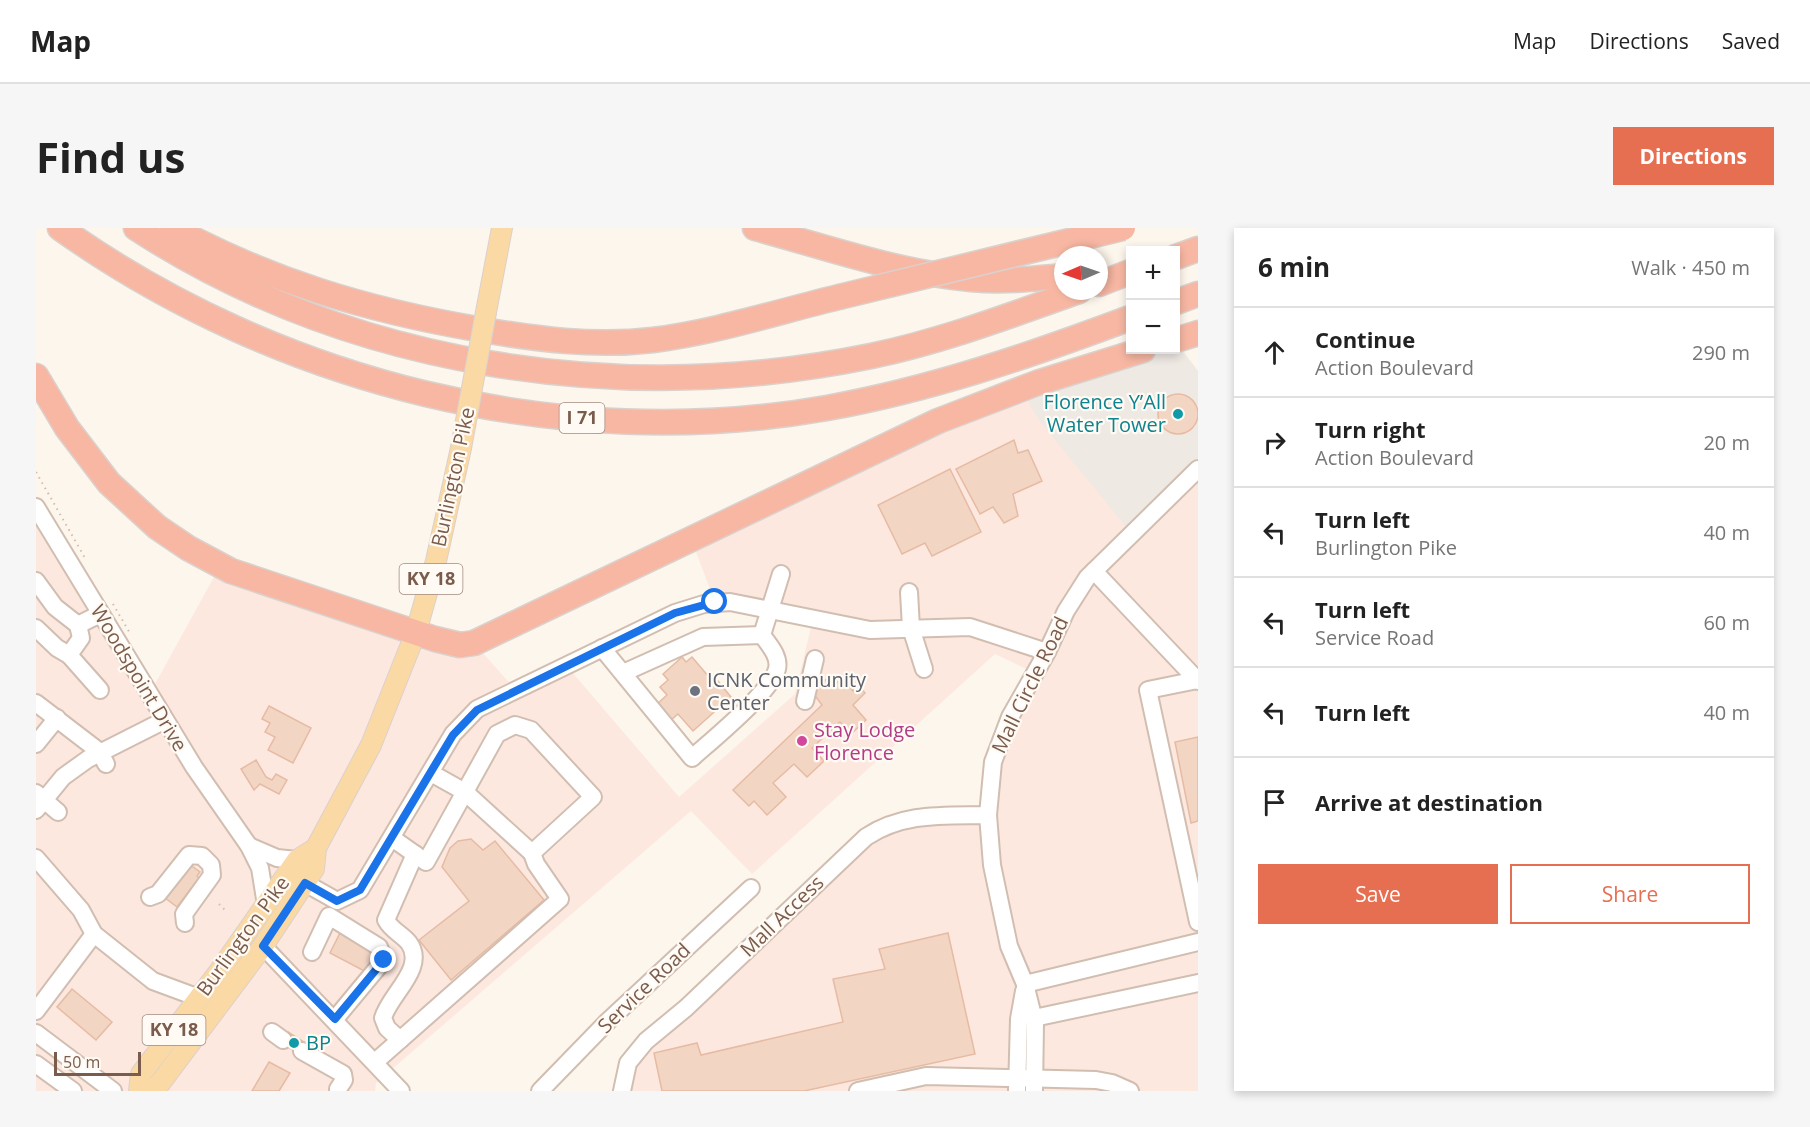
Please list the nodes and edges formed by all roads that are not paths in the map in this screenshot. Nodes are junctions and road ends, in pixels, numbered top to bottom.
1 (60, 228) edge
2 (136, 228) edge
3 (172, 228) edge
4 (502, 228) edge
5 (755, 228) edge
6 (1123, 228) edge
7 (1198, 249) edge
8 (1180, 256) edge
9 (1126, 273) edge
10 (1108, 274) edge
11 (1126, 274) edge
12 (1054, 277) edge
13 (1108, 281) edge
14 (1198, 294) edge
15 (1054, 300) edge
16 (1180, 301) edge
17 (1126, 320) edge
18 (1198, 333) edge
19 (1180, 339) edge
20 (1130, 354) edge
21 (36, 376) edge
22 (1198, 469) edge
23 (36, 507) edge
24 (1094, 571) junction
25 (781, 574) dead end
26 (36, 581) edge
27 (909, 592) dead end
28 (770, 609) junction
29 (100, 614) junction
30 (78, 625) junction
31 (36, 628) edge
32 (911, 628) junction
33 (416, 632) junction
34 (762, 636) junction
35 (602, 648) junction
36 (1047, 652) junction
37 (69, 655) junction
38 (814, 659) dead end
39 (924, 669) dead end
40 (623, 673) junction
41 (1198, 681) edge
42 (100, 690) dead end
43 (805, 701) dead end
44 (36, 703) edge
45 (57, 718) junction
46 (165, 720) junction
47 (36, 744) edge
48 (103, 758) junction
49 (431, 773) junction
50 (465, 792) junction
51 (39, 801) edge
52 (58, 812) dead end
53 (988, 815) junction
54 (392, 838) junction
55 (249, 846) junction
56 (316, 848) junction
57 (531, 853) junction
58 (415, 854) junction
59 (36, 858) edge
60 (297, 860) junction
61 (305, 883) junction
62 (751, 888) dead end
63 (150, 897) dead end
64 (266, 905) junction
65 (1198, 922) edge
66 (185, 923) dead end
67 (94, 934) junction
68 (1198, 942) edge
69 (263, 946) junction
70 (312, 952) dead end
71 (1198, 983) edge
72 (1025, 984) junction
73 (198, 998) junction
74 (36, 1011) edge
75 (1034, 1018) junction
76 (335, 1019) junction
77 (36, 1033) edge
78 (400, 1040) junction
79 (302, 1051) dead end
80 (375, 1062) junction
81 (36, 1064) edge
82 (968, 1084) edge
83 (1026, 1085) edge
84 (338, 1089) dead end
85 (73, 1091) edge
86 (113, 1091) edge
87 (141, 1091) edge
88 (401, 1091) edge
89 (540, 1091) edge
90 (622, 1091) edge
91 (858, 1091) edge
92 (1094, 1091) edge
93 (1130, 1091) edge

1 - 17 highway, I 71
2 - 15 highway, I 71
3 - 6 highway, bridge
4 - 33 main road, Burlington Pike / KY 18, bridge
5 - 12 highway
7 - 8 highway
9 - 10 highway
11 - 13 highway
14 - 16 highway
18 - 19 highway
20 - 33 highway
21 - 33 highway
22 - 24 street, Mall Circle Road
23 - 29 street, Woodspoint Drive
24 - 36 street, Mall Circle Road
24 - 41 street
25 - 28 street
26 - 30 street
27 - 32 street
28 - 32 street
28 - 34 street
28 - 35 street
29 - 30 street
29 - 46 street, Woodspoint Drive
30 - 37 street
31 - 37 street
32 - 36 street
32 - 39 street
33 - 56 main road, Burlington Pike / KY 18
34 - 40 street
34 - 40 street
35 - 40 street
35 - 49 street
36 - 53 street, Mall Circle Road
37 - 42 street
38 - 43 street
41 - 65 street
44 - 45 street
45 - 47 street
45 - 48 street
46 - 48 street
46 - 55 street, Woodspoint Drive
48 - 51 street
49 - 50 street
49 - 54 street
50 - 57 street
50 - 57 street
50 - 58 street
51 - 52 street
53 - 72 street, Mall Circle Road
53 - 90 street, Mall Access
54 - 58 street
54 - 61 street
55 - 60 street
55 - 64 street, Woodspoint Drive
56 - 60 main road, Burlington Pike / KY 18
56 - 61 main road, Burlington Pike / KY 18
57 - 78 street
58 - 78 street
59 - 67 street
60 - 64 main road, Burlington Pike / KY 18
61 - 69 main road, Burlington Pike / KY 18
62 - 89 street, Service Road
63 - 66 street
64 - 73 main road, Burlington Pike / KY 18
67 - 73 street
67 - 74 street
68 - 72 street
69 - 76 street
69 - 87 main road, Burlington Pike / KY 18
70 - 76 street
71 - 75 street
72 - 75 street, Mall Circle Road
72 - 83 street
73 - 87 main road, Burlington Pike / KY 18
75 - 83 street, Mall Circle Road
76 - 80 street
77 - 86 street
78 - 80 street
79 - 84 street
80 - 88 street
81 - 85 street
82 - 83 street
82 - 91 street
83 - 93 street
92 - 93 street

